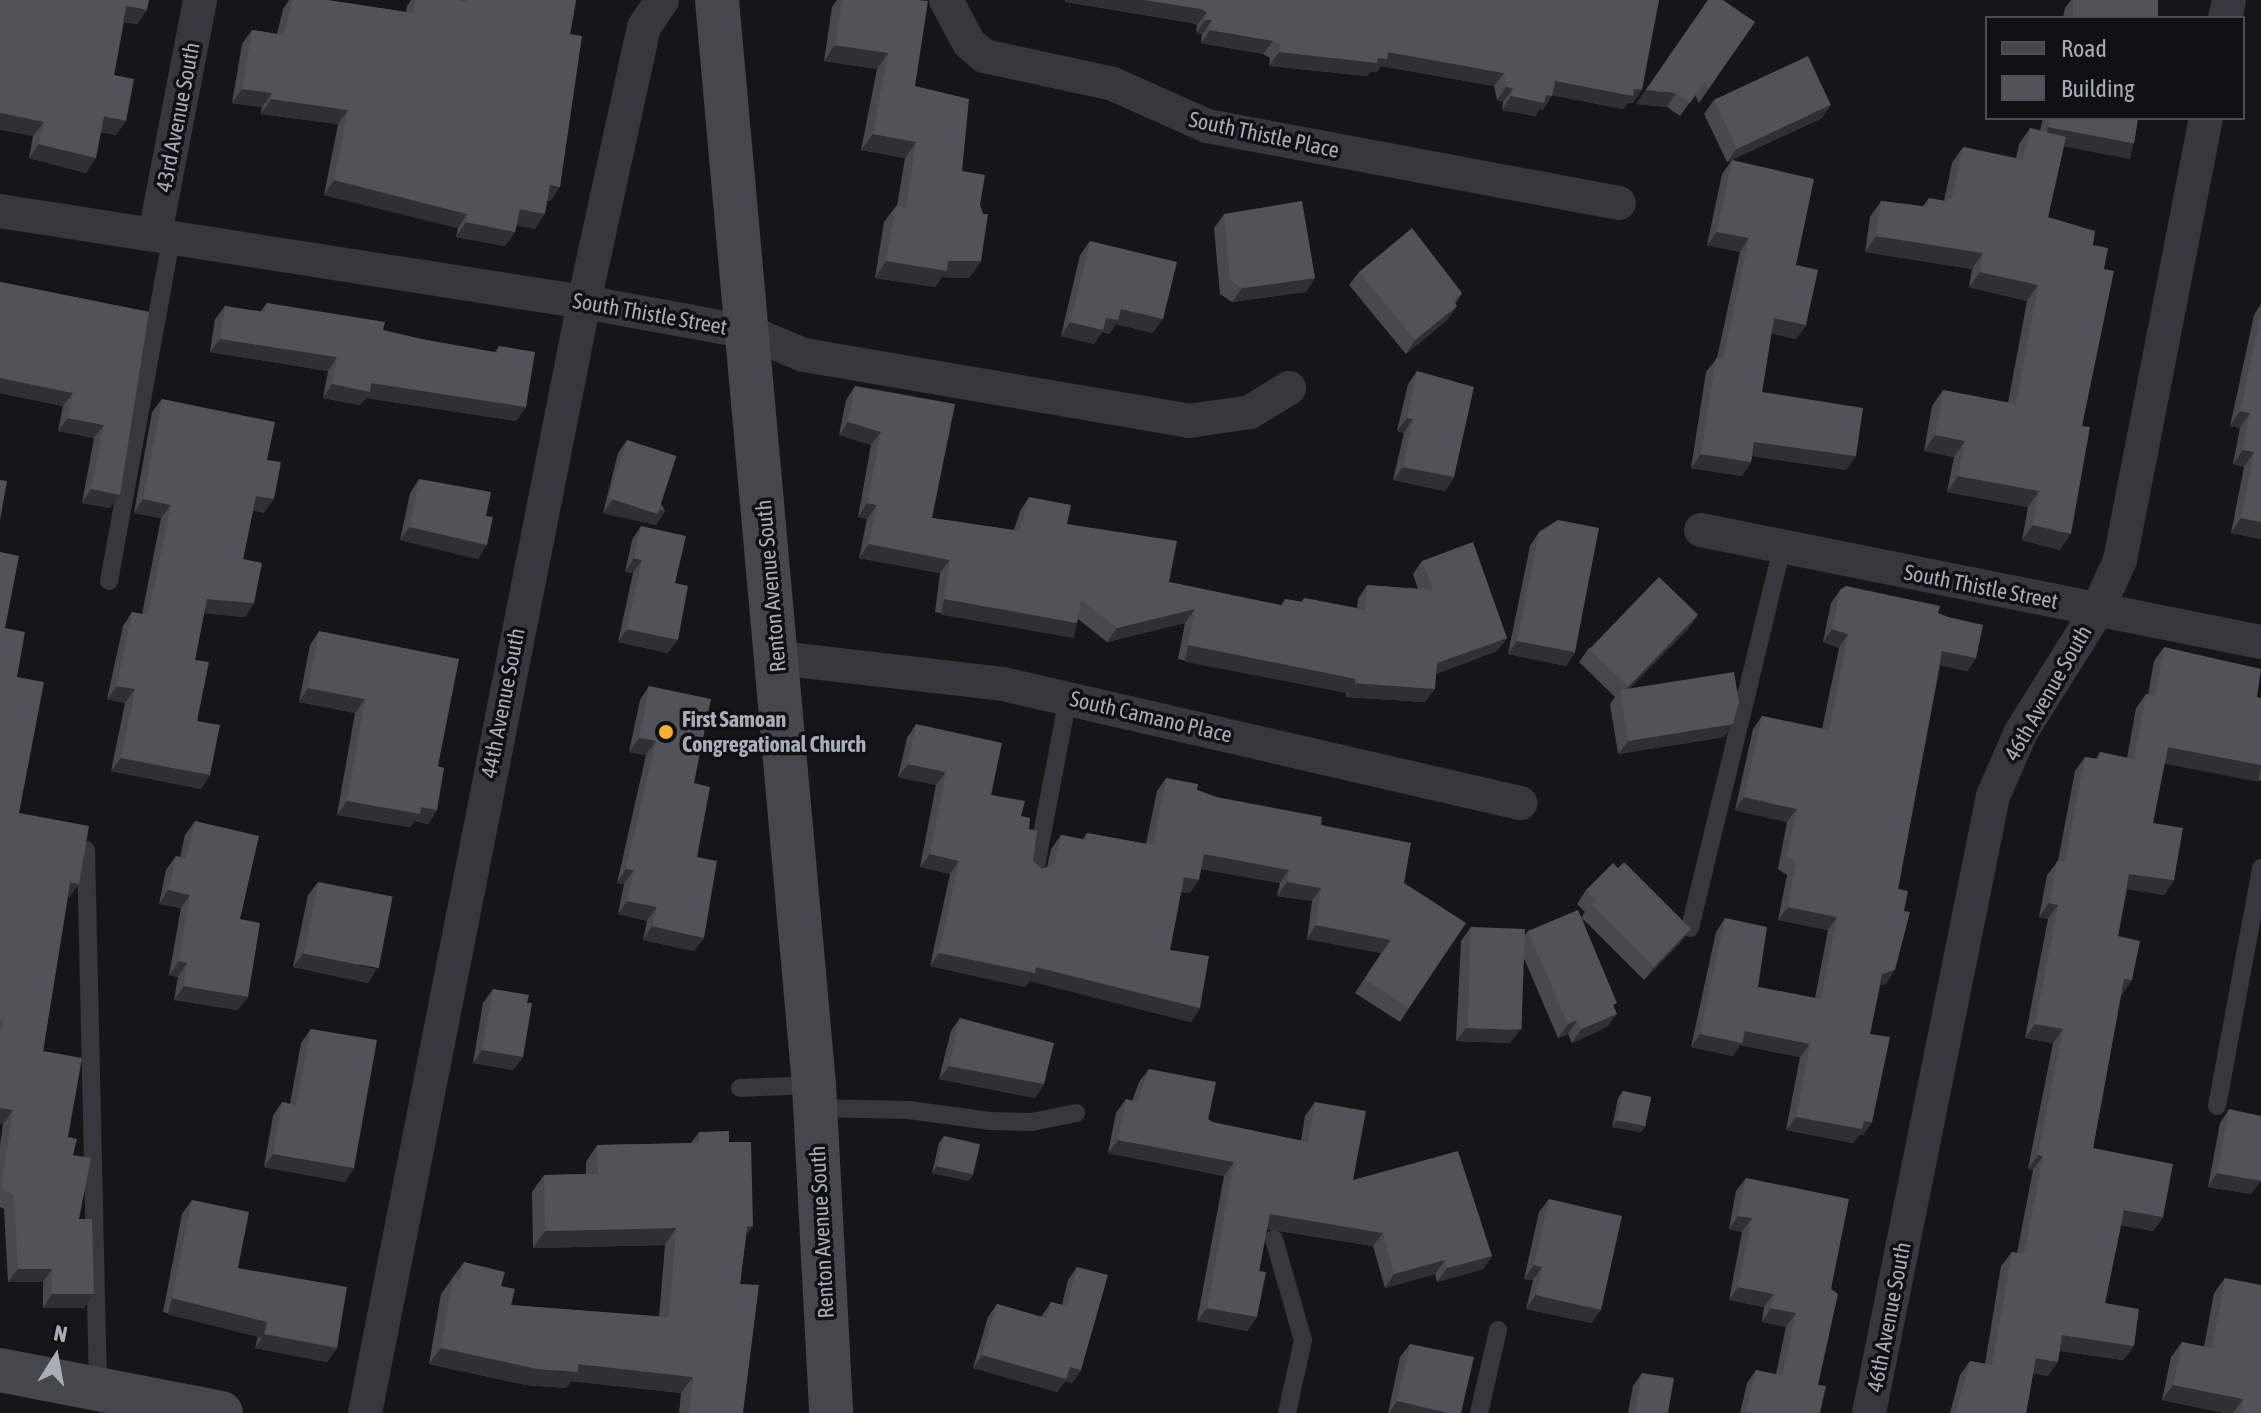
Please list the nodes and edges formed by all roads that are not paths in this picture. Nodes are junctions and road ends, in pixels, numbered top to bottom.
1 (200, 0) edge
2 (662, 0) edge
3 (717, 0) edge
4 (946, 0) edge
5 (2206, 120) edge
6 (1619, 203) dead end
7 (0, 211) edge
8 (164, 235) junction
9 (584, 302) junction
10 (748, 332) junction
11 (1289, 388) dead end
12 (1701, 530) dead end
13 (1782, 547) junction
14 (109, 581) dead end
15 (2097, 611) junction
16 (2261, 642) edge
17 (778, 658) junction
18 (1068, 698) junction
19 (1520, 803) dead end
20 (86, 850) edge
21 (2261, 868) edge
22 (1035, 871) edge
23 (1690, 928) edge
24 (740, 1088) dead end
25 (814, 1096) junction
26 (2217, 1106) dead end
27 (1076, 1113) dead end
28 (1274, 1239) dead end
29 (1498, 1330) dead end
30 (0, 1370) edge
31 (98, 1389) junction
32 (221, 1413) edge
33 (365, 1413) edge
34 (831, 1413) edge
35 (1287, 1413) edge
36 (1479, 1413) edge
37 (1869, 1413) edge

1 - 8 street, 43rd Avenue South
2 - 9 street, 44th Avenue South
3 - 10 main road, Renton Avenue South
4 - 6 street, South Thistle Place
5 - 15 street, 46th Avenue South
7 - 8 street, South Thistle Street
8 - 9 street, South Thistle Street
8 - 14 lane
9 - 10 street, South Thistle Street
9 - 33 street, 44th Avenue South
10 - 11 street, South Thistle Street
10 - 17 main road, Renton Avenue South
12 - 13 street, South Thistle Street
13 - 15 street, South Thistle Street
13 - 23 lane
15 - 16 street, South Thistle Street
15 - 37 street, 46th Avenue South
17 - 18 street, South Camano Place
17 - 25 main road, Renton Avenue South
18 - 19 street, South Camano Place
18 - 22 lane
20 - 31 lane
21 - 26 lane
24 - 25 lane
25 - 27 lane
25 - 34 main road, Renton Avenue South
28 - 35 lane
29 - 36 lane
30 - 31 main road
31 - 32 main road

